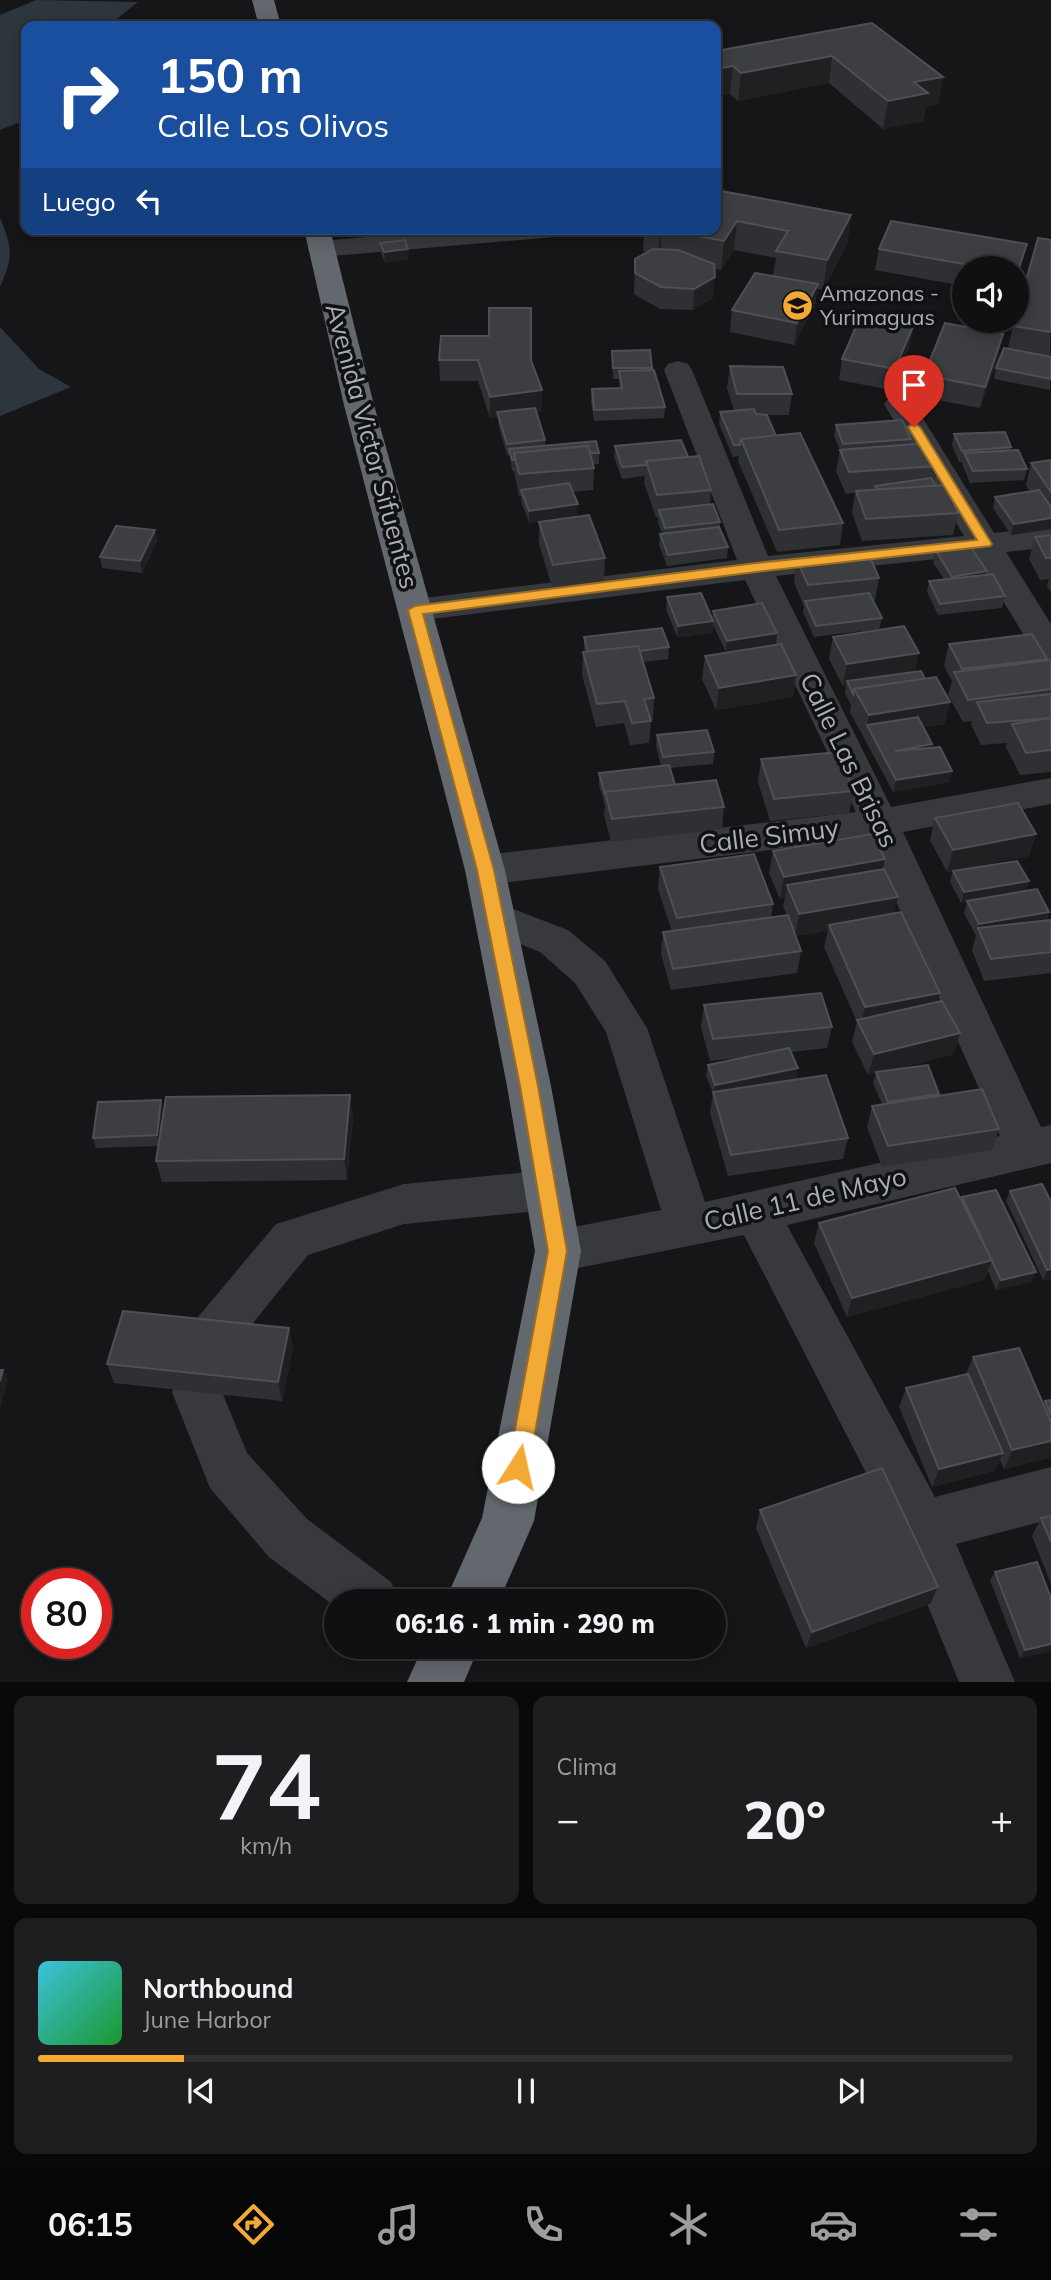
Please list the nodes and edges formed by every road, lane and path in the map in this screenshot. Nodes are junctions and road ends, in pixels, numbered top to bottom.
1 (263, 0) edge
2 (269, 21) edge
3 (413, 235) edge
4 (319, 239) edge
5 (678, 370) dead end
6 (900, 404) dead end
7 (1051, 537) edge
8 (985, 544) junction
9 (756, 568) junction
10 (415, 610) junction
11 (1051, 652) edge
12 (1051, 791) edge
13 (880, 823) junction
14 (485, 870) junction
15 (495, 917) junction
16 (1039, 1146) edge
17 (548, 1190) junction
18 (756, 1212) junction
19 (689, 1225) junction
20 (558, 1251) junction
21 (210, 1339) edge
22 (197, 1392) edge
23 (1051, 1493) edge
24 (922, 1527) junction
25 (356, 1589) edge
26 (477, 1589) edge
27 (988, 1682) edge

1 - 2 highway
3 - 4 street
4 - 10 highway, Avenida Victor Sifuentes
5 - 9 street, Calle Las Brisas
6 - 8 street
7 - 8 street
8 - 9 street
8 - 11 street
9 - 10 street
9 - 13 street, Calle Las Brisas
10 - 14 highway, Avenida Victor Sifuentes
12 - 13 street, Calle Simuy
13 - 14 street, Calle Simuy
13 - 16 street, Calle Las Brisas
14 - 15 highway, Avenida Victor Sifuentes
15 - 17 highway, Avenida Victor Sifuentes
15 - 19 street
16 - 18 street, Calle 11 de Mayo
17 - 20 highway, Avenida Victor Sifuentes
17 - 21 street
18 - 19 street, Calle 11 de Mayo
18 - 24 street
19 - 20 street, Calle 11 de Mayo
20 - 26 highway, Avenida Victor Sifuentes
22 - 25 street
23 - 24 street
24 - 27 street

